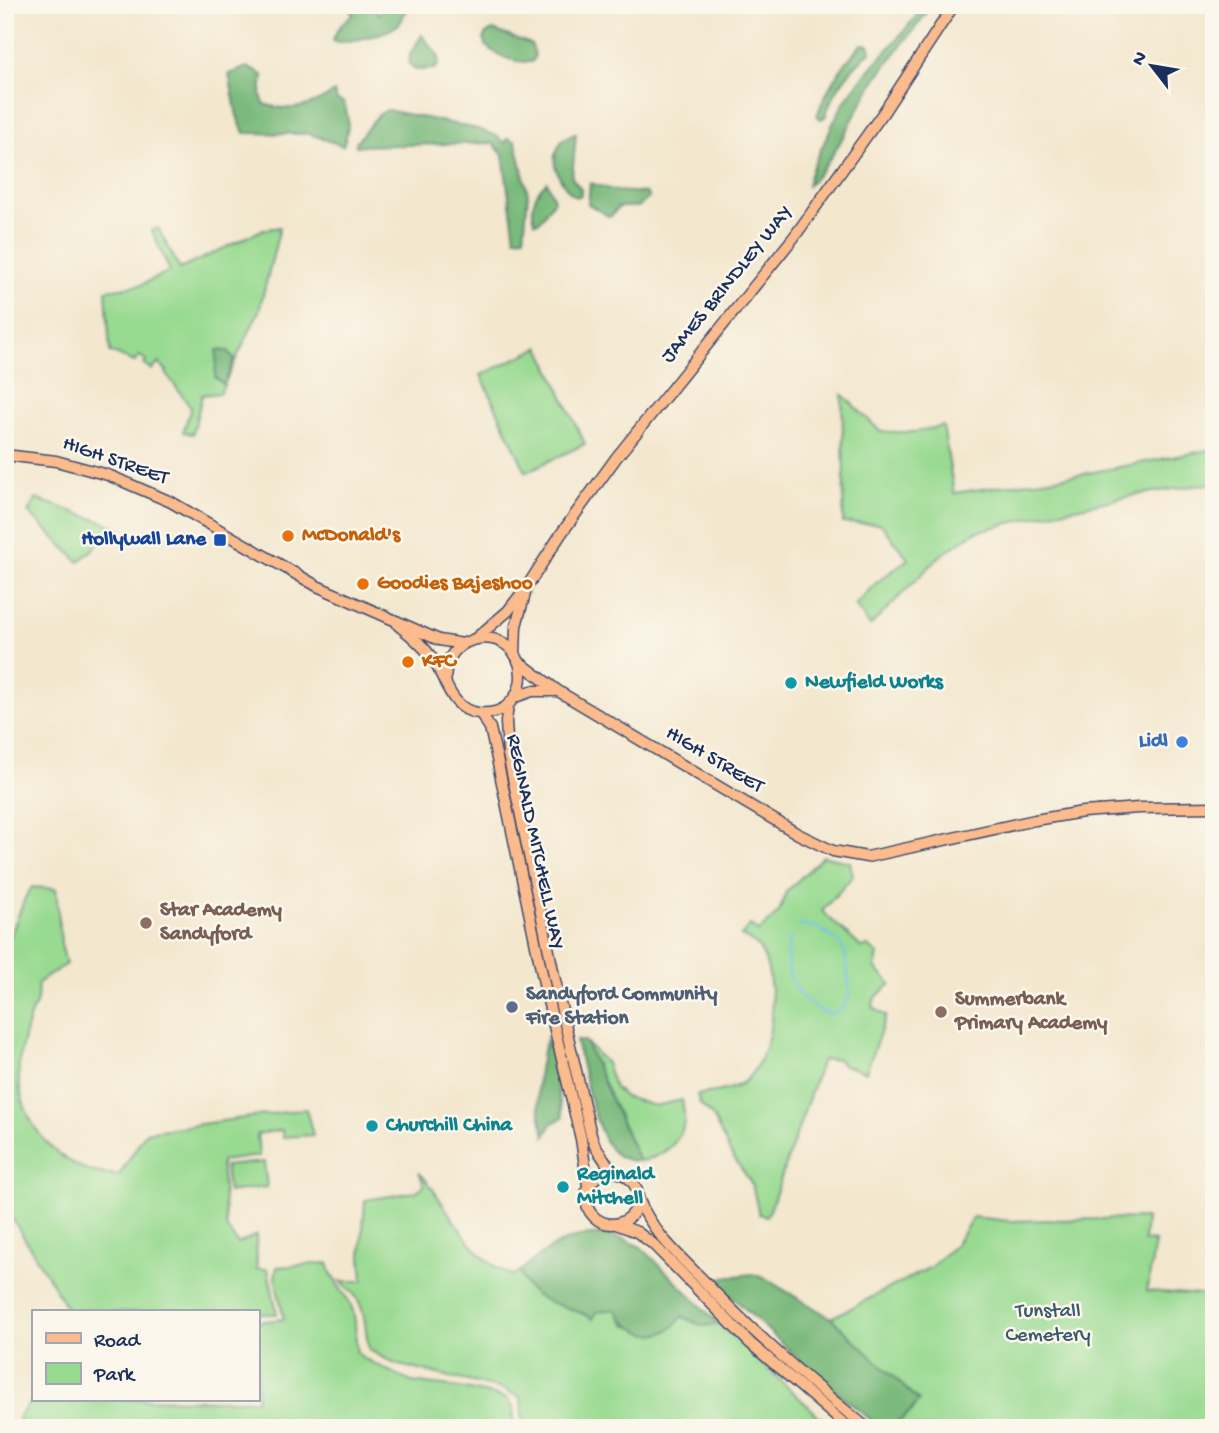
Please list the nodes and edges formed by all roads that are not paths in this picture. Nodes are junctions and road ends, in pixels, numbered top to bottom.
1 (953, 5) edge
2 (5, 455) edge
3 (528, 585) junction
4 (390, 619) junction
5 (475, 639) junction
6 (463, 644) junction
7 (516, 658) junction
8 (446, 685) junction
9 (558, 691) junction
10 (511, 701) junction
11 (481, 714) junction
12 (1214, 807) edge
13 (612, 1171) junction
14 (588, 1186) junction
15 (638, 1198) junction
16 (616, 1224) junction
17 (849, 1428) edge
18 (867, 1428) edge

1 - 3 main road, JAMES BRINDLEY WAY
2 - 4 main road, HIGH STREET
3 - 5 main road, JAMES BRINDLEY WAY
3 - 7 main road, JAMES BRINDLEY WAY
4 - 6 main road
4 - 8 main road
5 - 6 main road
5 - 7 main road
6 - 8 main road
7 - 9 main road, HIGH STREET
7 - 10 main road
8 - 11 main road
9 - 10 main road
9 - 12 main road, HIGH STREET
10 - 11 main road
10 - 13 main road, REGINALD MITCHELL WAY
11 - 14 main road, REGINALD MITCHELL WAY
13 - 14 main road
13 - 15 main road
14 - 16 main road
15 - 16 main road
15 - 18 main road
16 - 17 main road

